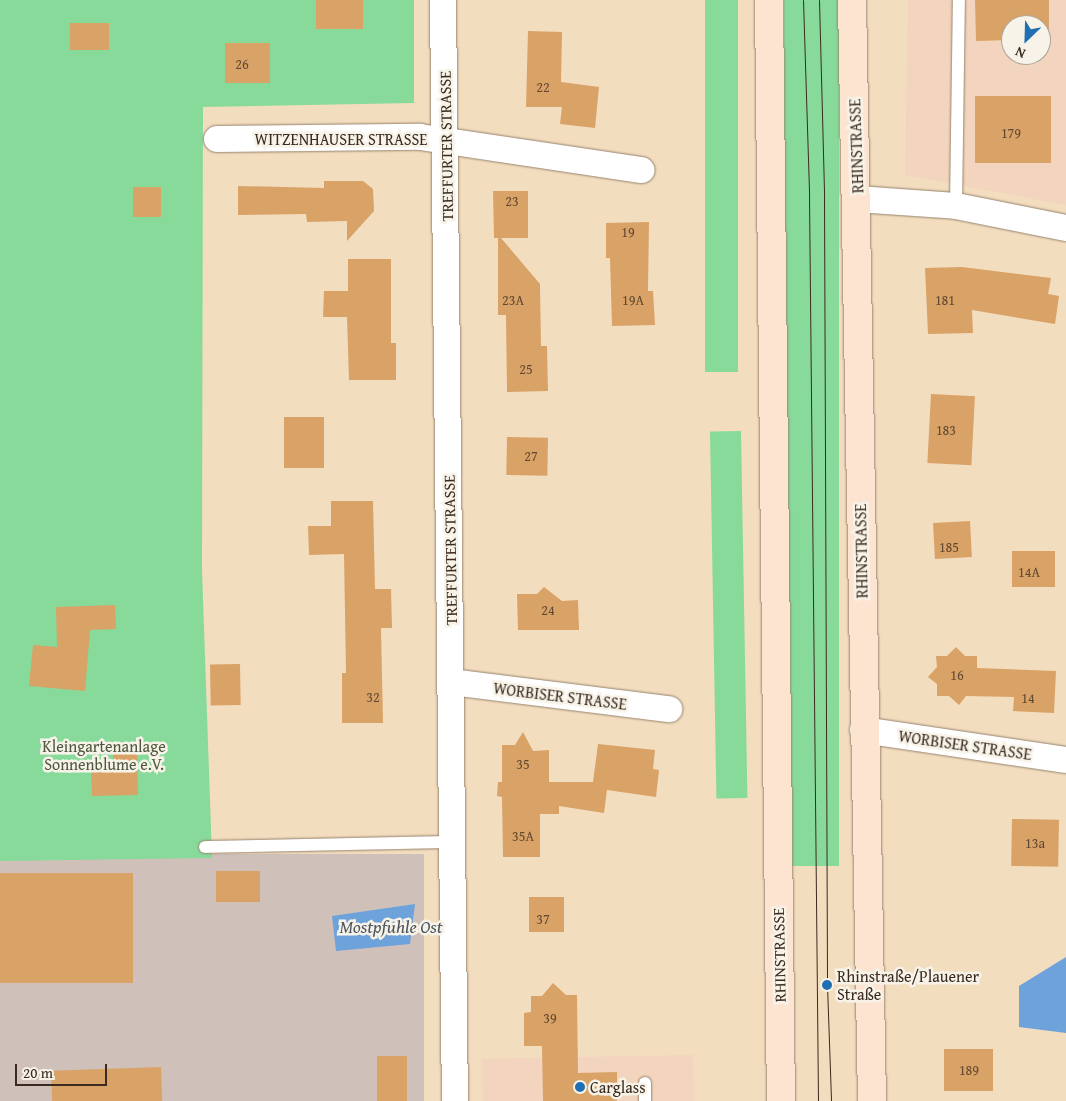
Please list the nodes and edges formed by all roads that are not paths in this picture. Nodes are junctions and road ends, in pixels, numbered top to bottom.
1 (443, 0) edge
2 (769, 0) edge
3 (852, 0) edge
4 (959, 0) edge
5 (217, 139) dead end
6 (446, 142) junction
7 (642, 170) dead end
8 (857, 199) junction
9 (956, 206) junction
10 (1066, 228) edge
11 (451, 682) junction
12 (669, 709) dead end
13 (863, 730) junction
14 (1066, 760) edge
15 (453, 842) junction
16 (205, 847) dead end
17 (645, 1083) dead end
18 (455, 1101) edge
19 (645, 1101) edge
20 (781, 1101) edge
21 (872, 1101) edge

1 - 6 street, TREFFURTER STRASSE
2 - 20 main road, RHINSTRASSE
3 - 8 main road, RHINSTRASSE
4 - 9 lane
5 - 6 street, WITZENHAUSER STRASSE
6 - 7 street, WITZENHAUSER STRASSE
6 - 11 street, TREFFURTER STRASSE
8 - 9 street
8 - 13 main road, RHINSTRASSE
9 - 10 street
11 - 12 street, WORBISER STRASSE
11 - 15 street, TREFFURTER STRASSE
13 - 14 street, WORBISER STRASSE
13 - 21 main road, RHINSTRASSE
15 - 16 lane
15 - 18 street, TREFFURTER STRASSE
17 - 19 lane

